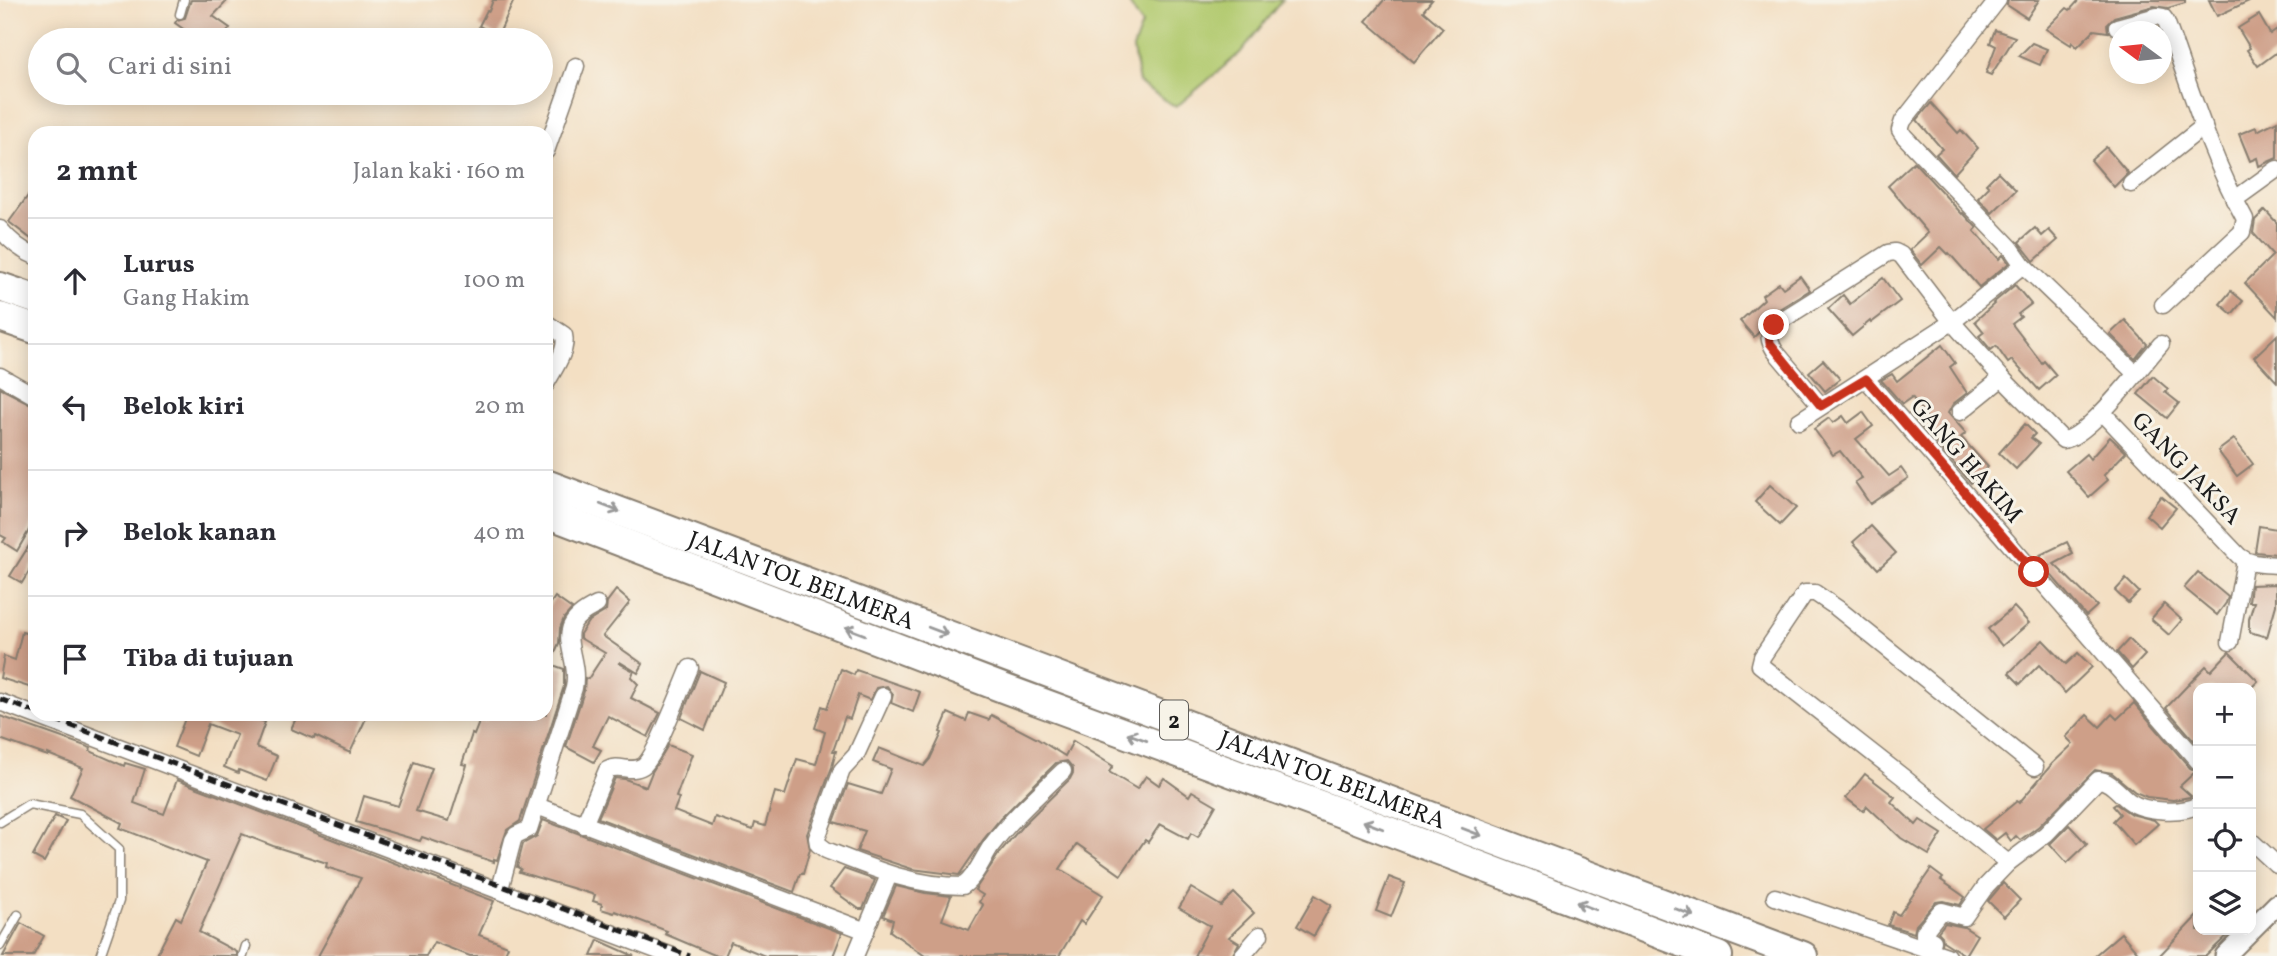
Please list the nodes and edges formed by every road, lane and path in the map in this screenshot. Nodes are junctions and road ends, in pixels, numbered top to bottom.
1 (184, 0) edge
2 (1998, 0) edge
3 (180, 14) dead end
4 (2139, 21) edge
5 (2164, 21) edge
6 (2172, 41) edge
7 (576, 66) dead end
8 (2204, 127) junction
9 (553, 131) edge
10 (2277, 169) edge
11 (2131, 184) dead end
12 (2234, 200) junction
13 (0, 229) edge
14 (28, 254) edge
15 (2023, 265) junction
16 (0, 287) edge
17 (28, 297) edge
18 (2164, 305) dead end
19 (0, 317) edge
20 (1952, 322) junction
21 (28, 327) edge
22 (553, 328) edge
23 (2161, 344) dead end
24 (553, 370) edge
25 (2135, 373) junction
26 (0, 376) edge
27 (2002, 377) junction
28 (1866, 379) junction
29 (28, 392) edge
30 (1821, 406) junction
31 (1960, 412) dead end
32 (2103, 413) junction
33 (1799, 421) dead end
34 (553, 487) edge
35 (553, 516) edge
36 (2245, 561) junction
37 (2277, 565) edge
38 (597, 605) dead end
39 (2230, 642) dead end
40 (690, 668) dead end
41 (883, 696) dead end
42 (0, 702) edge
43 (28, 712) edge
44 (51, 721) edge
45 (2193, 755) edge
46 (2035, 767) dead end
47 (1063, 771) dead end
48 (537, 806) junction
49 (2193, 807) edge
50 (0, 821) edge
51 (584, 825) junction
52 (2256, 846) edge
53 (2008, 863) junction
54 (2277, 865) edge
55 (889, 875) junction
56 (500, 889) junction
57 (1775, 897) dead end
58 (2277, 904) edge
59 (18, 915) dead end
60 (866, 931) junction
61 (1260, 935) dead end
62 (0, 946) edge
63 (246, 946) dead end
64 (1930, 950) junction
65 (100, 956) edge
66 (243, 956) edge
67 (673, 956) edge
68 (855, 956) edge
69 (1242, 956) edge
70 (1718, 956) edge
71 (1803, 956) edge
72 (1947, 956) edge
73 (2225, 956) edge

1 - 3 lane
2 - 15 street
4 - 5 street
6 - 8 street
7 - 9 street
8 - 11 street
8 - 12 street
10 - 12 street
12 - 18 street
13 - 14 street
15 - 20 street
15 - 25 street
16 - 17 highway
19 - 21 highway
20 - 27 street
20 - 28 street
20 - 30 street
22 - 24 street
23 - 25 street
25 - 32 street
26 - 29 street
27 - 31 street
27 - 32 street
28 - 30 street
28 - 45 street, GANG HAKIM
30 - 33 street
32 - 36 street, GANG JAKSA
34 -> 71 highway, JALAN TOL BELMERA / 2
70 -> 35 highway, JALAN TOL BELMERA / 2
36 - 37 street, GANG JAKSA
36 - 39 street
38 - 48 street
40 - 51 street
41 - 55 street
42 - 43 street
44 - 56 street
46 - 53 street
47 - 55 street
48 - 51 street
48 - 56 street
49 - 53 street
50 - 65 lane
51 - 60 street
52 - 54 street
53 - 64 street
55 - 60 street
56 - 67 street
57 - 64 street
58 - 73 street
59 - 62 lane
60 - 68 street
61 - 69 street
63 - 66 lane
64 - 72 street

